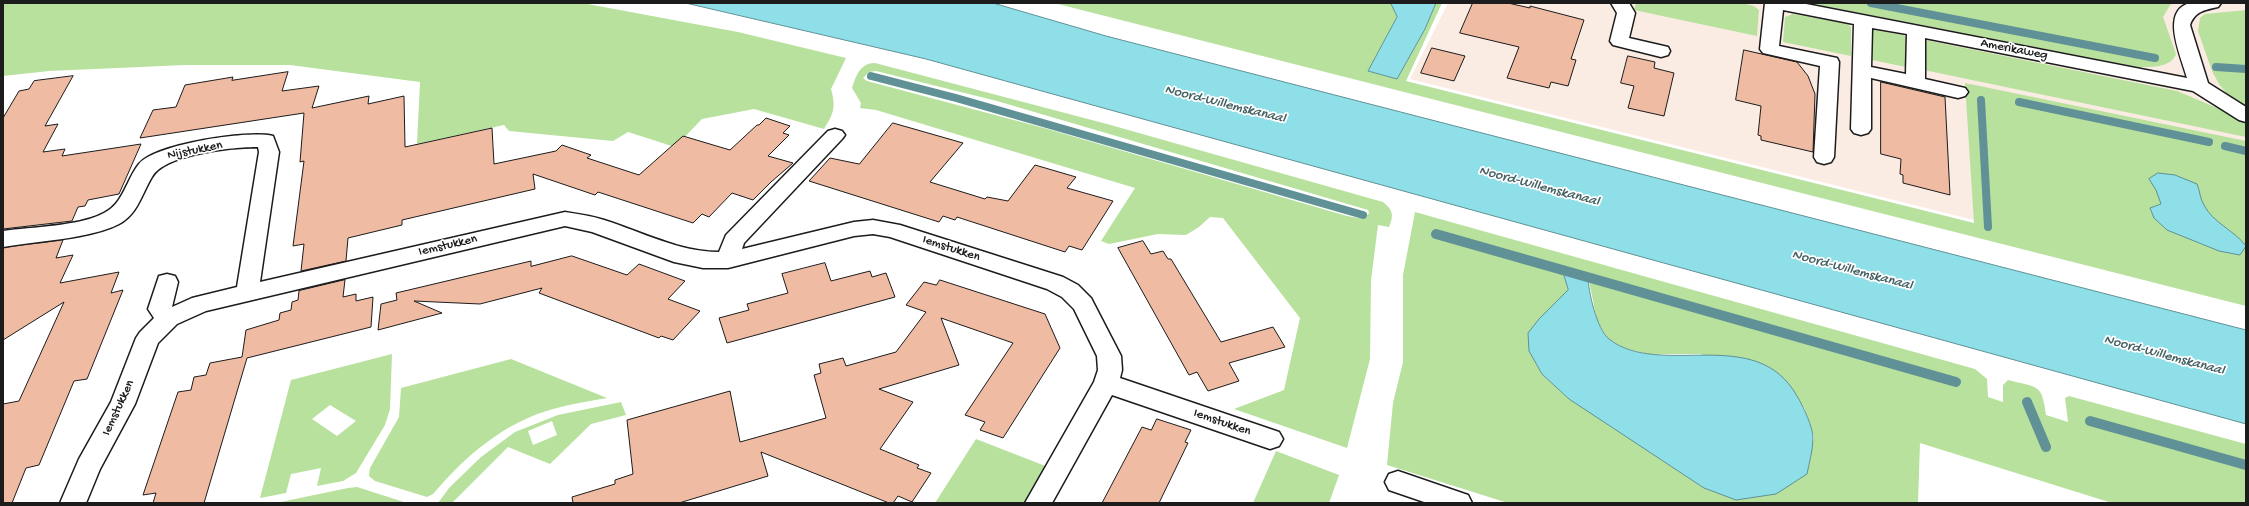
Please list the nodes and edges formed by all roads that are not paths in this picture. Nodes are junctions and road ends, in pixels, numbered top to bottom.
1 (1620, 3) edge
2 (1774, 3) edge
3 (2212, 3) edge
4 (1863, 20) junction
5 (1916, 31) junction
6 (1661, 51) dead end
7 (1862, 70) junction
8 (1915, 82) junction
9 (2199, 86) junction
10 (1958, 92) dead end
11 (2246, 116) edge
12 (1861, 128) dead end
13 (835, 135) dead end
14 (1824, 157) dead end
15 (3, 239) edge
16 (728, 260) junction
17 (167, 282) dead end
18 (247, 293) junction
19 (169, 318) junction
20 (1106, 382) junction
21 (1270, 439) dead end
22 (1398, 482) dead end
23 (73, 503) edge
24 (1038, 503) edge
25 (1459, 503) edge

1 - 6 street
2 - 4 street, Amerikaweg
2 - 14 street
3 - 9 street
4 - 5 street, Amerikaweg
4 - 7 street
5 - 8 street
5 - 9 street, Amerikaweg
7 - 8 street
7 - 12 street
8 - 10 street
9 - 11 street, Amerikaweg
13 - 16 street
15 - 18 street, Nijstukken
16 - 18 street, Iemstukken
16 - 20 street, Iemstukken
17 - 19 street
18 - 19 street, Iemstukken
19 - 23 street, Iemstukken
20 - 21 street, Iemstukken
20 - 24 street, Iemstukken
22 - 25 street

